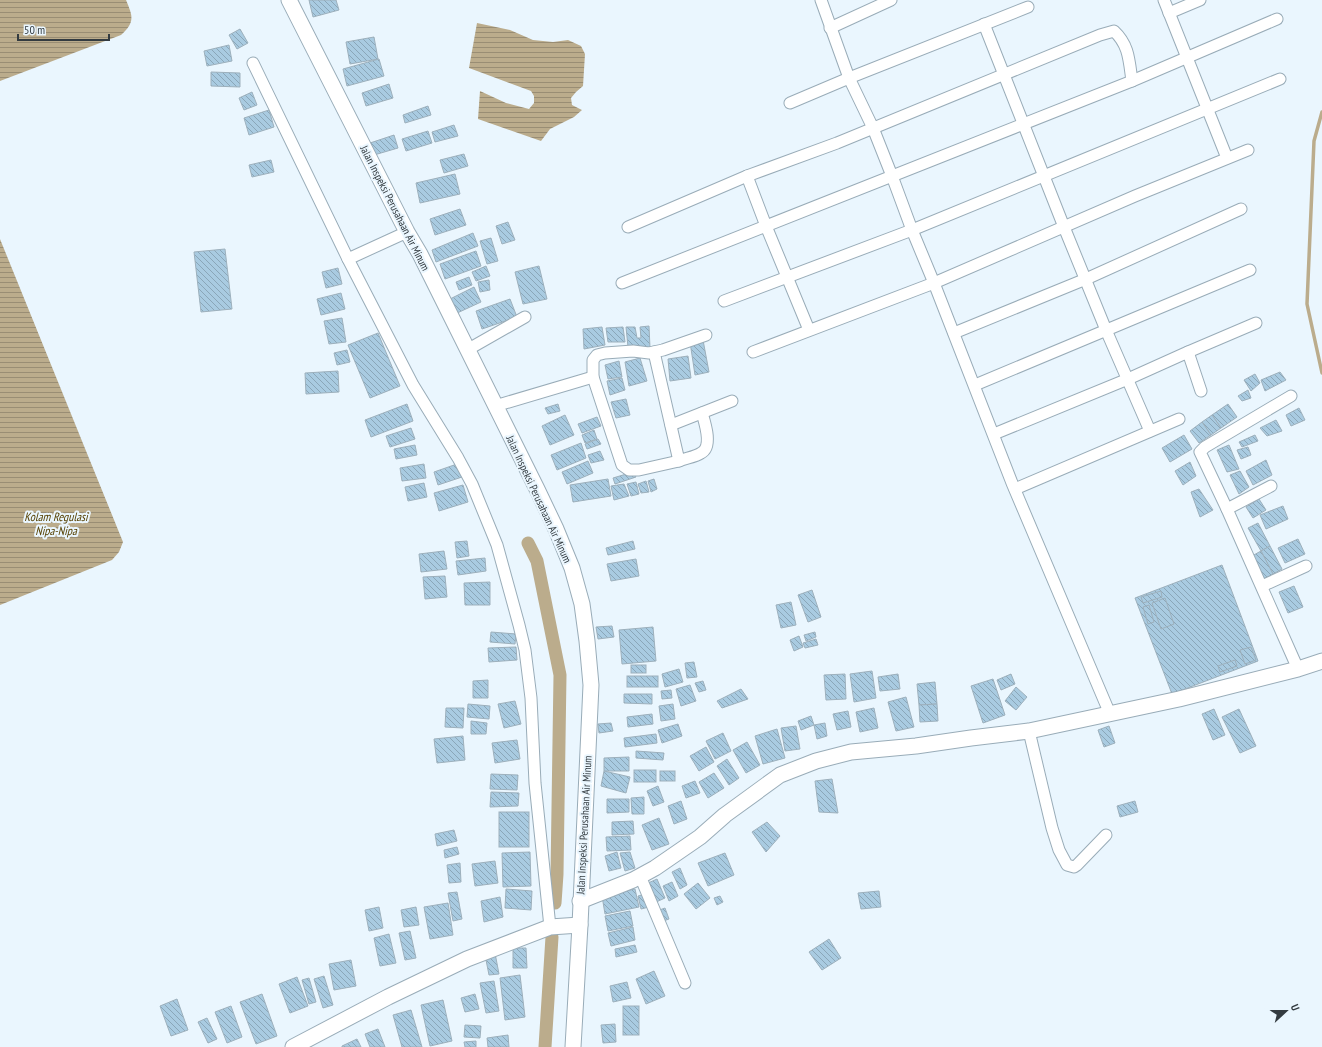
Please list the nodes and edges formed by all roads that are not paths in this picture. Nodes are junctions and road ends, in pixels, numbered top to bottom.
1 (289, 0) edge
2 (821, 0) edge
3 (891, 0) edge
4 (1164, 0) edge
5 (1200, 0) edge
6 (1028, 7) dead end
7 (1170, 13) junction
8 (1277, 18) dead end
9 (984, 24) junction
10 (830, 28) junction
11 (1187, 57) junction
12 (253, 63) dead end
13 (1004, 75) junction
14 (849, 78) junction
15 (1280, 79) dead end
16 (1132, 81) junction
17 (790, 103) dead end
18 (1208, 109) junction
19 (1023, 124) junction
20 (873, 128) junction
21 (1248, 150) dead end
22 (1227, 158) junction
23 (747, 176) junction
24 (892, 176) junction
25 (1043, 177) junction
26 (1241, 209) dead end
27 (766, 226) junction
28 (628, 227) dead end
29 (1064, 227) junction
30 (912, 230) junction
31 (406, 232) junction
32 (348, 259) junction
33 (1250, 270) dead end
34 (787, 277) junction
35 (1086, 279) junction
36 (622, 283) dead end
37 (934, 283) junction
38 (724, 301) dead end
39 (525, 317) dead end
40 (1256, 323) dead end
41 (809, 330) junction
42 (1106, 330) junction
43 (954, 333) junction
44 (706, 335) dead end
45 (467, 350) junction
46 (654, 352) junction
47 (753, 352) dead end
48 (1188, 352) junction
49 (593, 377) junction
50 (1128, 379) junction
51 (975, 385) junction
52 (1200, 391) dead end
53 (1291, 396) dead end
54 (732, 401) dead end
55 (495, 406) junction
56 (702, 413) junction
57 (1179, 418) dead end
58 (671, 425) junction
59 (1150, 430) junction
60 (994, 434) junction
61 (679, 461) junction
62 (1271, 486) dead end
63 (1015, 489) junction
64 (1227, 509) junction
65 (1306, 566) dead end
66 (1262, 586) junction
67 (1322, 661) edge
68 (1298, 669) junction
69 (1110, 714) junction
70 (1029, 731) junction
71 (1106, 835) dead end
72 (640, 876) junction
73 (580, 901) junction
74 (580, 925) junction
75 (550, 927) junction
76 (685, 982) dead end
77 (293, 1047) edge
78 (573, 1047) edge

1 - 31 street, Jalan Inspeksi Perusahaan Air Minum
2 - 10 street
3 - 10 street
4 - 7 street
5 - 7 street
6 - 9 street
7 - 11 street
8 - 11 street
9 - 13 street
9 - 14 street
10 - 14 street
11 - 16 street
11 - 18 street
12 - 32 street
13 - 16 street
13 - 19 street
13 - 20 street
14 - 17 street
14 - 20 street
15 - 18 street
16 - 19 street
18 - 22 street
18 - 25 street
19 - 24 street
19 - 25 street
20 - 23 street
20 - 24 street
21 - 22 street
22 - 29 street
23 - 27 street
23 - 28 street
24 - 27 street
24 - 30 street
25 - 29 street
25 - 30 street
26 - 35 street
27 - 34 street
27 - 36 street
29 - 35 street
29 - 37 street
30 - 34 street
30 - 37 street
31 - 32 street
31 - 45 street, Jalan Inspeksi Perusahaan Air Minum
32 - 75 street
33 - 42 street
34 - 38 street
34 - 41 street
35 - 42 street
35 - 43 street
37 - 41 street
37 - 43 street
39 - 45 street
40 - 48 street
41 - 47 street
42 - 50 street
42 - 51 street
43 - 51 street
44 - 46 street
45 - 55 street, Jalan Inspeksi Perusahaan Air Minum
46 - 49 street
46 - 58 street
48 - 50 street
48 - 52 street
49 - 55 street
49 - 61 street
50 - 59 street
50 - 60 street
51 - 60 street
53 - 64 street
54 - 56 street
55 - 73 street, Jalan Inspeksi Perusahaan Air Minum
56 - 58 street
56 - 61 street
57 - 59 street
58 - 61 street
59 - 63 street
60 - 63 street
62 - 64 street
63 - 69 street
64 - 66 street
65 - 66 street
66 - 68 street
67 - 68 street
68 - 69 street
69 - 70 street
70 - 71 street
70 - 72 street
72 - 73 street
72 - 76 street
73 - 74 street, Jalan Inspeksi Perusahaan Air Minum
74 - 75 street
74 - 78 street, Jalan Inspeksi Perusahaan Air Minum
75 - 77 street

